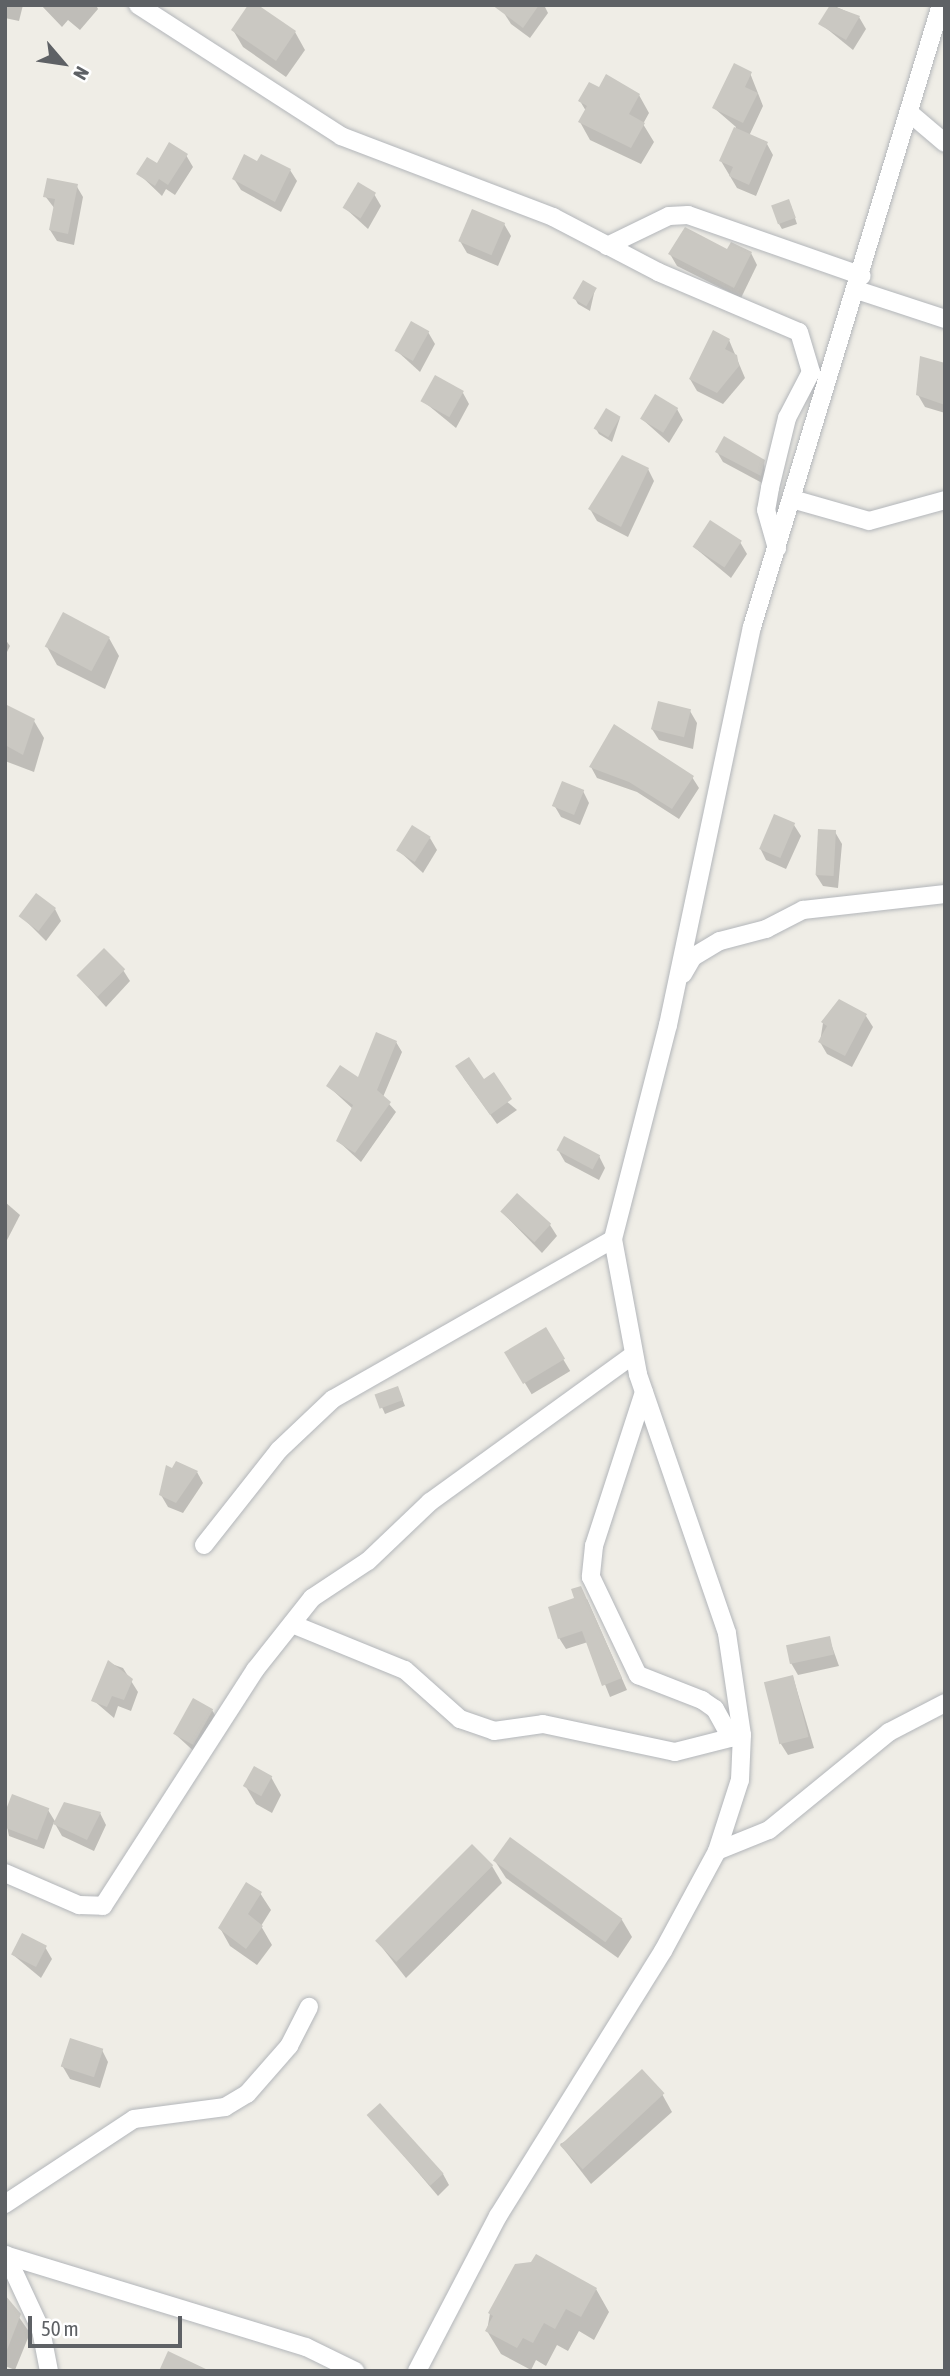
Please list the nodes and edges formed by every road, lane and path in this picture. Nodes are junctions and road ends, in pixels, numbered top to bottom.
1 (138, 5) edge
2 (941, 5) edge
3 (912, 115) junction
4 (945, 143) edge
5 (607, 246) junction
6 (860, 283) junction
7 (945, 319) edge
8 (792, 499) junction
9 (945, 500) edge
10 (777, 548) junction
11 (945, 894) edge
12 (676, 986) junction
13 (613, 1240) junction
14 (633, 1354) junction
15 (644, 1392) junction
16 (204, 1545) dead end
17 (292, 1624) junction
18 (945, 1703) edge
19 (736, 1736) junction
20 (717, 1851) junction
21 (5, 1873) edge
22 (309, 2007) dead end
23 (5, 2204) edge
24 (6, 2255) edge
25 (49, 2371) edge
26 (355, 2371) edge
27 (417, 2371) edge

1 - 5 street
2 - 3 street
3 - 4 street
3 - 6 street
5 - 6 street
5 - 10 street
6 - 7 street
6 - 8 street
8 - 9 street
8 - 10 street
10 - 12 street
11 - 12 street
12 - 13 street
13 - 14 street
13 - 16 street
14 - 15 street
14 - 17 street
15 - 19 street
15 - 19 street
17 - 19 street
17 - 21 street
18 - 20 street
19 - 20 street
20 - 27 street
22 - 23 street
24 - 25 street
24 - 26 street

